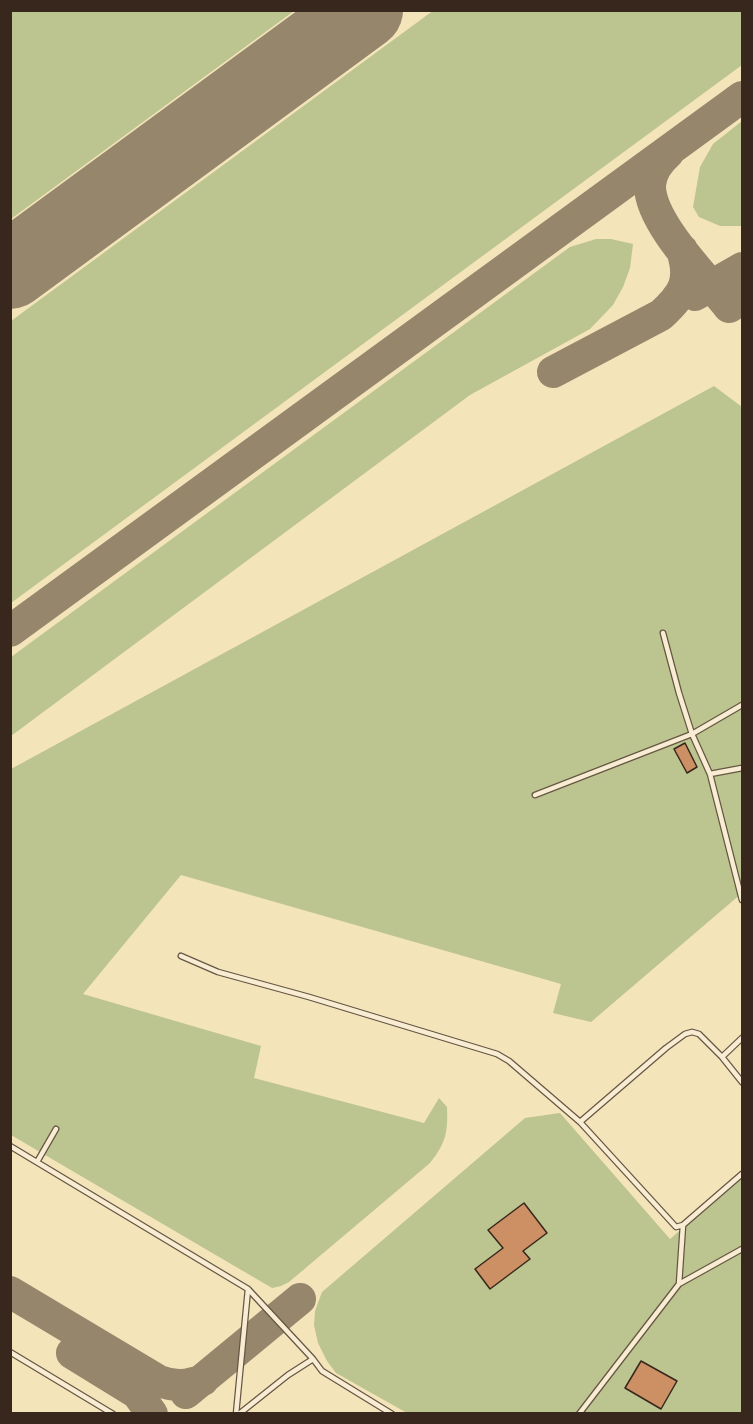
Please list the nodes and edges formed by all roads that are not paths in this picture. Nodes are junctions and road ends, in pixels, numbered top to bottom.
1 (663, 633) dead end
2 (742, 705) edge
3 (692, 734) junction
4 (742, 768) edge
5 (710, 774) junction
6 (535, 795) dead end
7 (742, 900) edge
8 (182, 956) dead end
9 (742, 1038) edge
10 (722, 1057) junction
11 (742, 1082) edge
12 (580, 1122) junction
13 (56, 1129) dead end
14 (10, 1146) edge
15 (38, 1162) junction
16 (742, 1174) edge
17 (683, 1225) junction
18 (742, 1249) edge
19 (679, 1284) junction
20 (248, 1289) junction
21 (10, 1352) edge
22 (313, 1359) junction
23 (113, 1413) edge
24 (237, 1413) edge
25 (392, 1413) edge
26 (579, 1413) edge

1 - 3 lane
2 - 3 lane
3 - 5 lane
3 - 6 lane
4 - 5 lane
5 - 7 lane
8 - 12 lane
9 - 10 lane
10 - 11 lane
10 - 12 lane
12 - 17 lane
13 - 15 lane
14 - 15 lane
15 - 20 lane
16 - 17 lane
17 - 19 lane
18 - 19 lane
19 - 26 lane
20 - 22 lane
20 - 24 lane
21 - 23 lane
22 - 24 lane
22 - 25 lane

